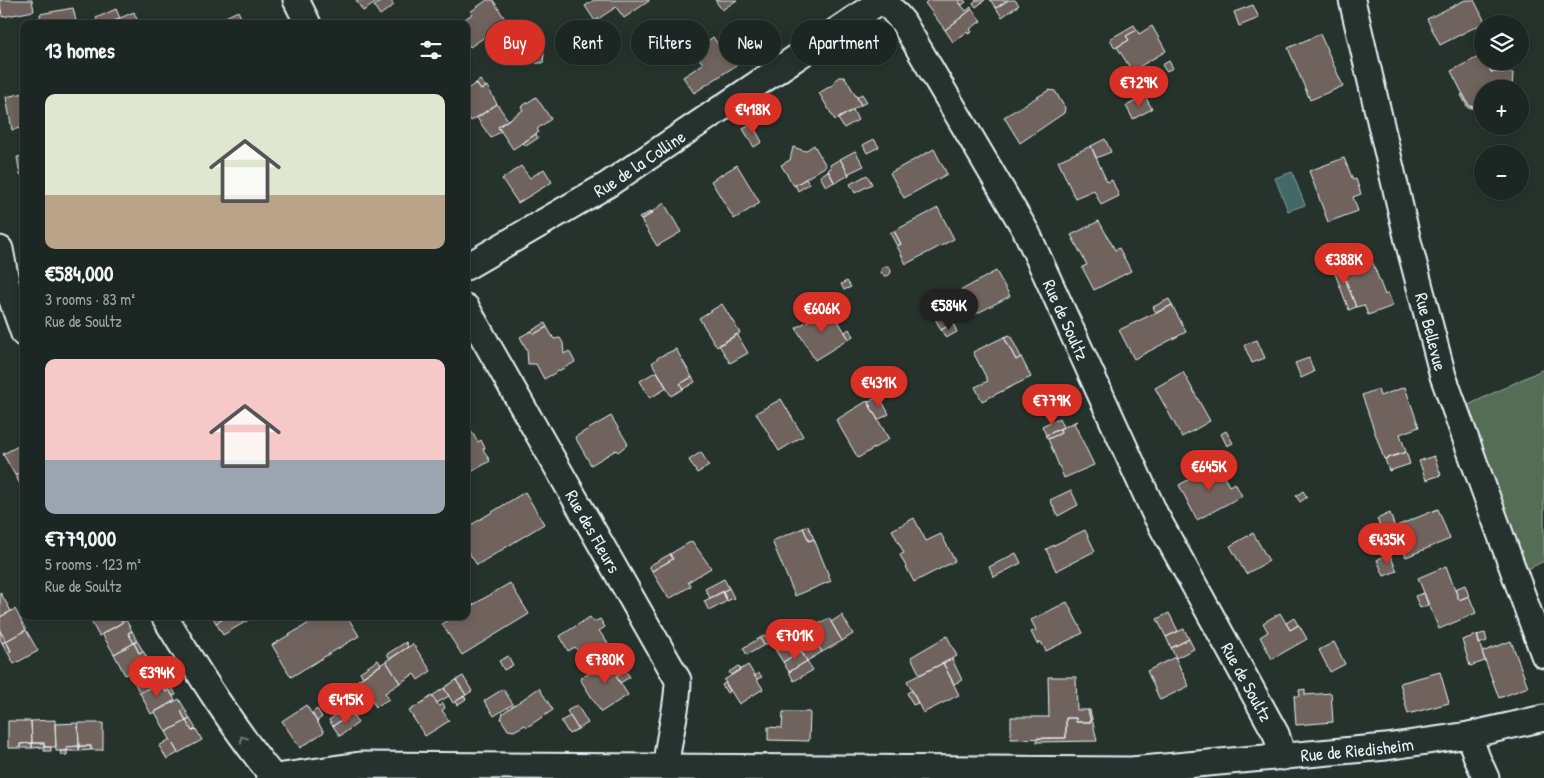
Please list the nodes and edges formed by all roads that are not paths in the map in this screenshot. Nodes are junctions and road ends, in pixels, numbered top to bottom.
1 (296, 0) edge
2 (883, 0) edge
3 (1352, 0) edge
4 (306, 20) edge
5 (0, 249) edge
6 (470, 265) edge
7 (10, 290) edge
8 (470, 313) edge
9 (20, 321) edge
10 (166, 620) edge
11 (1544, 655) edge
12 (1544, 718) edge
13 (1469, 734) junction
14 (1283, 757) junction
15 (666, 766) junction
16 (269, 778) edge
17 (273, 778) edge
18 (1486, 778) edge

1 - 4 street
2 - 6 street, Rue de la Colline
2 - 14 street, Rue de Soultz
3 - 11 street, Rue Bellevue
5 - 7 street
7 - 9 street
8 - 15 street, Rue des Fleurs
17 -> 10 street
12 - 13 street, Rue de Riedisheim
13 - 14 street, Rue de Riedisheim
13 - 18 street
14 - 15 street, Rue de Riedisheim
15 - 17 street, Rue de Riedisheim
16 - 17 street, Rue de Riedisheim

